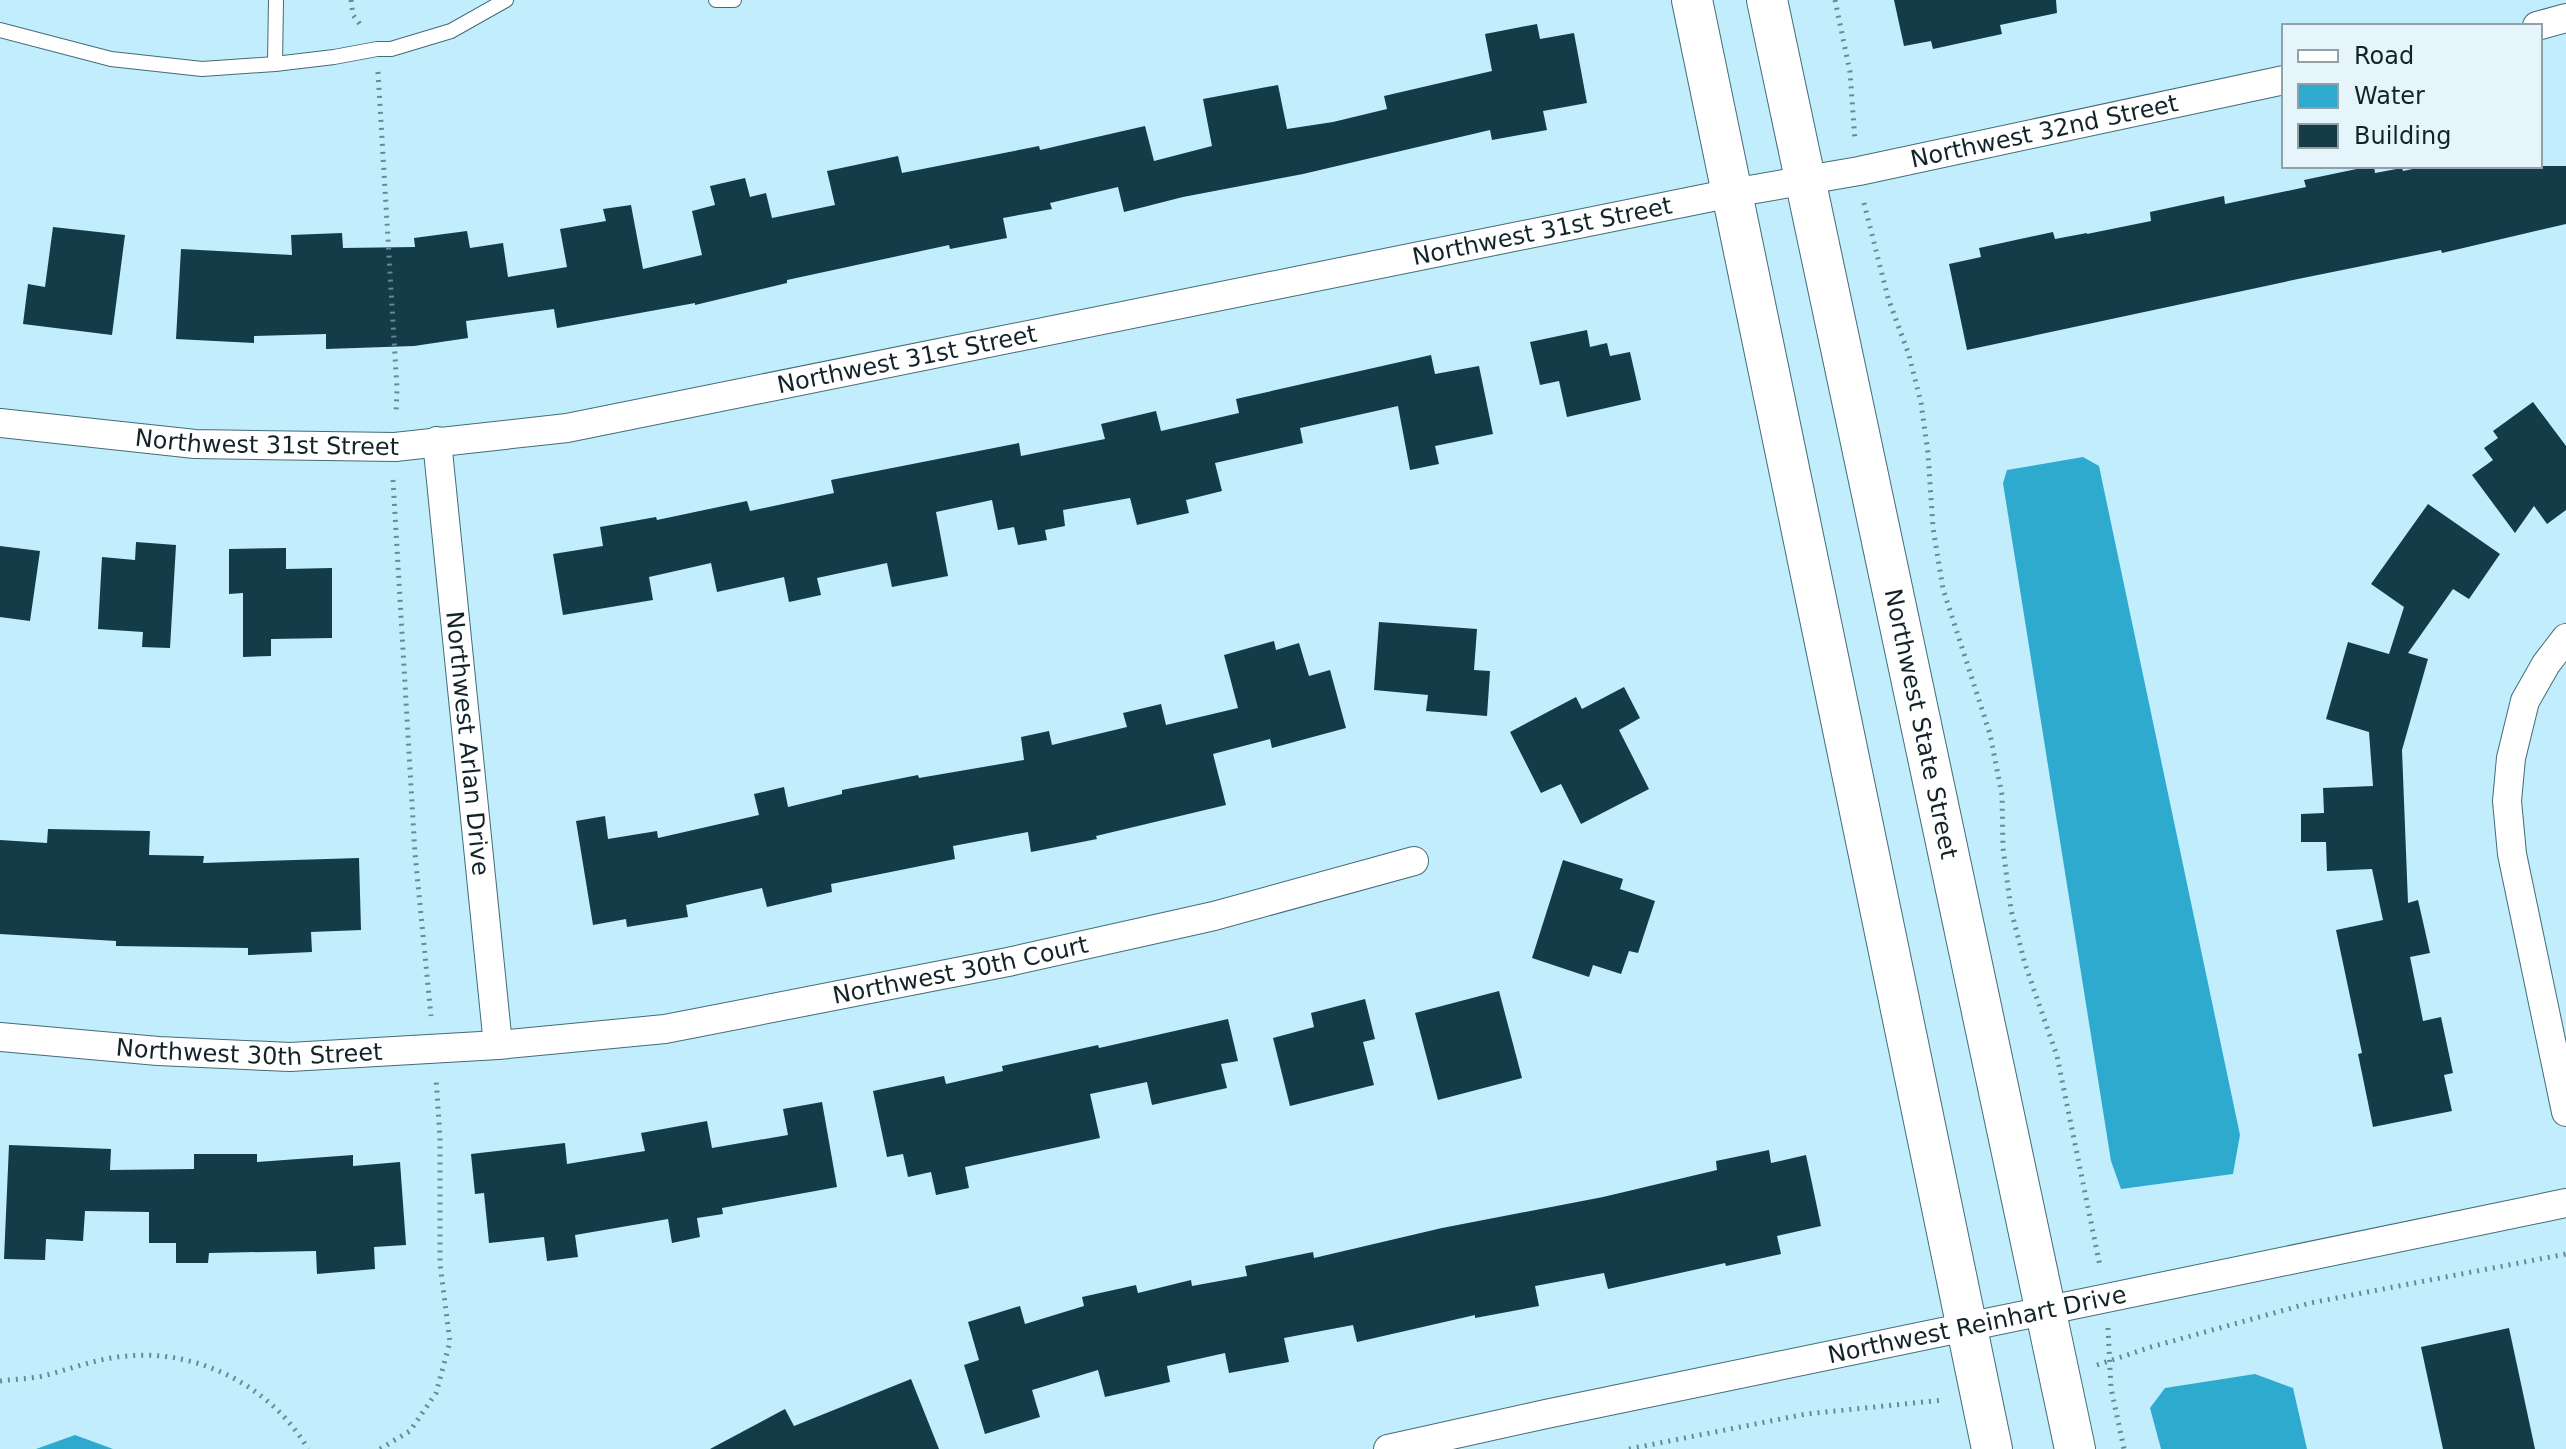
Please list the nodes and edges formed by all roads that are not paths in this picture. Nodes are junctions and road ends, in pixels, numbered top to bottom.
1 (276, 0) edge
2 (506, 0) edge
3 (716, 0) edge
4 (734, 0) edge
5 (1692, 0) edge
6 (1767, 0) edge
7 (2566, 18) edge
8 (2542, 25) edge
9 (0, 30) edge
10 (275, 64) junction
11 (2282, 80) edge
12 (1804, 182) junction
13 (1732, 193) junction
14 (0, 423) edge
15 (437, 441) junction
16 (2566, 638) edge
17 (1414, 861) dead end
18 (0, 1037) edge
19 (498, 1045) junction
20 (2566, 1112) edge
21 (2566, 1203) edge
22 (2045, 1311) junction
23 (1967, 1327) junction
24 (1388, 1449) edge
25 (1992, 1449) edge
26 (2075, 1449) edge

1 - 10 lane
2 - 10 lane
3 - 4 lane
5 - 13 main road
6 - 12 main road, Northwest State Street
7 - 8 street
9 - 10 lane
11 - 12 street, Northwest 32nd Street
12 - 13 street, Northwest 31st Street
12 - 22 main road, Northwest State Street
13 - 15 street, Northwest 31st Street
13 - 23 main road
14 - 15 street, Northwest 31st Street
15 - 19 street, Northwest Arlan Drive
16 - 20 street
17 - 19 street, Northwest 30th Court
18 - 19 street, Northwest 30th Street
21 - 22 street, Northwest Reinhart Drive
22 - 23 street, Northwest Reinhart Drive
22 - 26 main road, Northwest State Street
23 - 24 street, Northwest Reinhart Drive
23 - 25 main road

